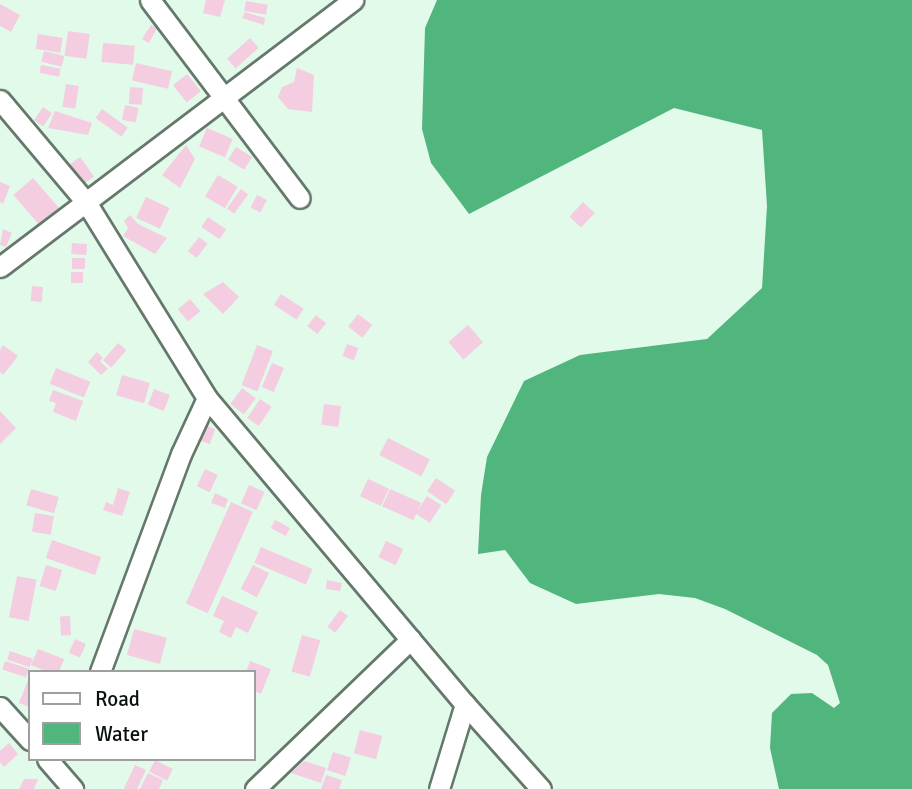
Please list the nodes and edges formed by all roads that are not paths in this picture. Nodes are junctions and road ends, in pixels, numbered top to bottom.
1 (150, 0) edge
2 (353, 0) edge
3 (225, 96) junction
4 (0, 100) edge
5 (300, 198) dead end
6 (86, 202) junction
7 (0, 267) edge
8 (207, 398) junction
9 (411, 639) junction
10 (101, 670) edge
11 (465, 704) junction
12 (0, 707) edge
13 (28, 738) edge
14 (49, 761) edge
15 (65, 778) edge
16 (255, 789) edge
17 (439, 789) edge
18 (541, 789) edge

1 - 3 street
2 - 3 street
3 - 5 street
3 - 6 street
4 - 6 street
6 - 7 street
6 - 8 street
8 - 9 street
8 - 10 street
9 - 11 street
9 - 16 street
11 - 17 street
11 - 18 street
12 - 13 street
14 - 15 street

